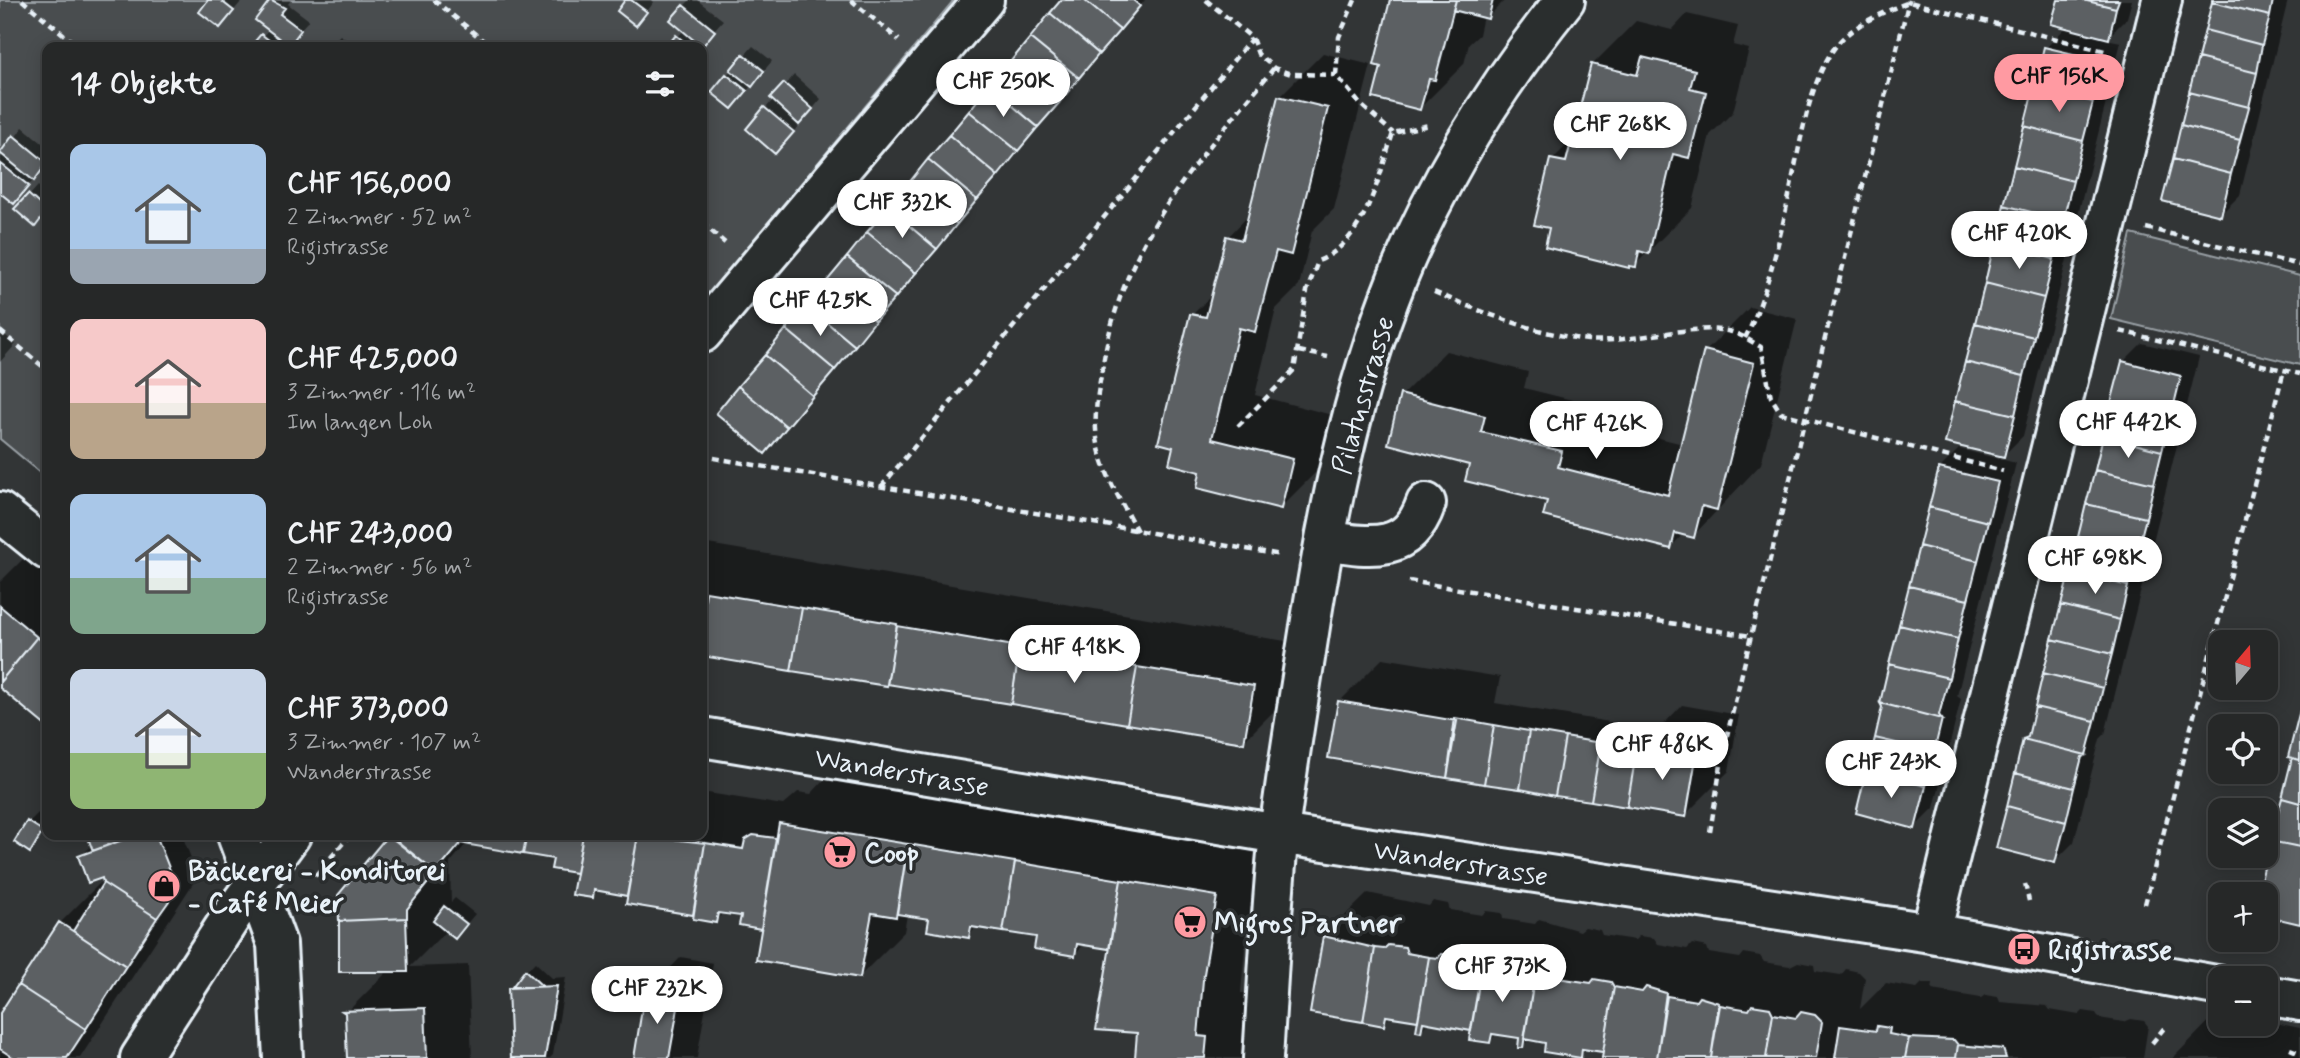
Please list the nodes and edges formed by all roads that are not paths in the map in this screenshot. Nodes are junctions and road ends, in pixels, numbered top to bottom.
1 (985, 0) edge
2 (1565, 0) edge
3 (2162, 0) edge
4 (707, 327) edge
5 (1426, 503) dead end
6 (0, 512) edge
7 (42, 546) edge
8 (1322, 551) junction
9 (707, 738) edge
10 (1279, 834) junction
11 (239, 840) edge
12 (287, 840) edge
13 (256, 884) junction
14 (1931, 933) junction
15 (2208, 984) edge
16 (2278, 997) edge
17 (2300, 1001) edge
18 (140, 1058) edge
19 (283, 1058) edge
20 (1262, 1058) edge

1 - 4 street
2 - 8 street, Pilatusstrasse
3 - 14 street
5 - 8 street
6 - 7 street
8 - 10 street, Pilatusstrasse
9 - 10 street, Wanderstrasse
10 - 14 street, Wanderstrasse
10 - 20 street, Pilatusstrasse
11 - 13 street
12 - 13 street
13 - 18 street
13 - 19 street
14 - 15 street, Wanderstrasse
16 - 17 street

